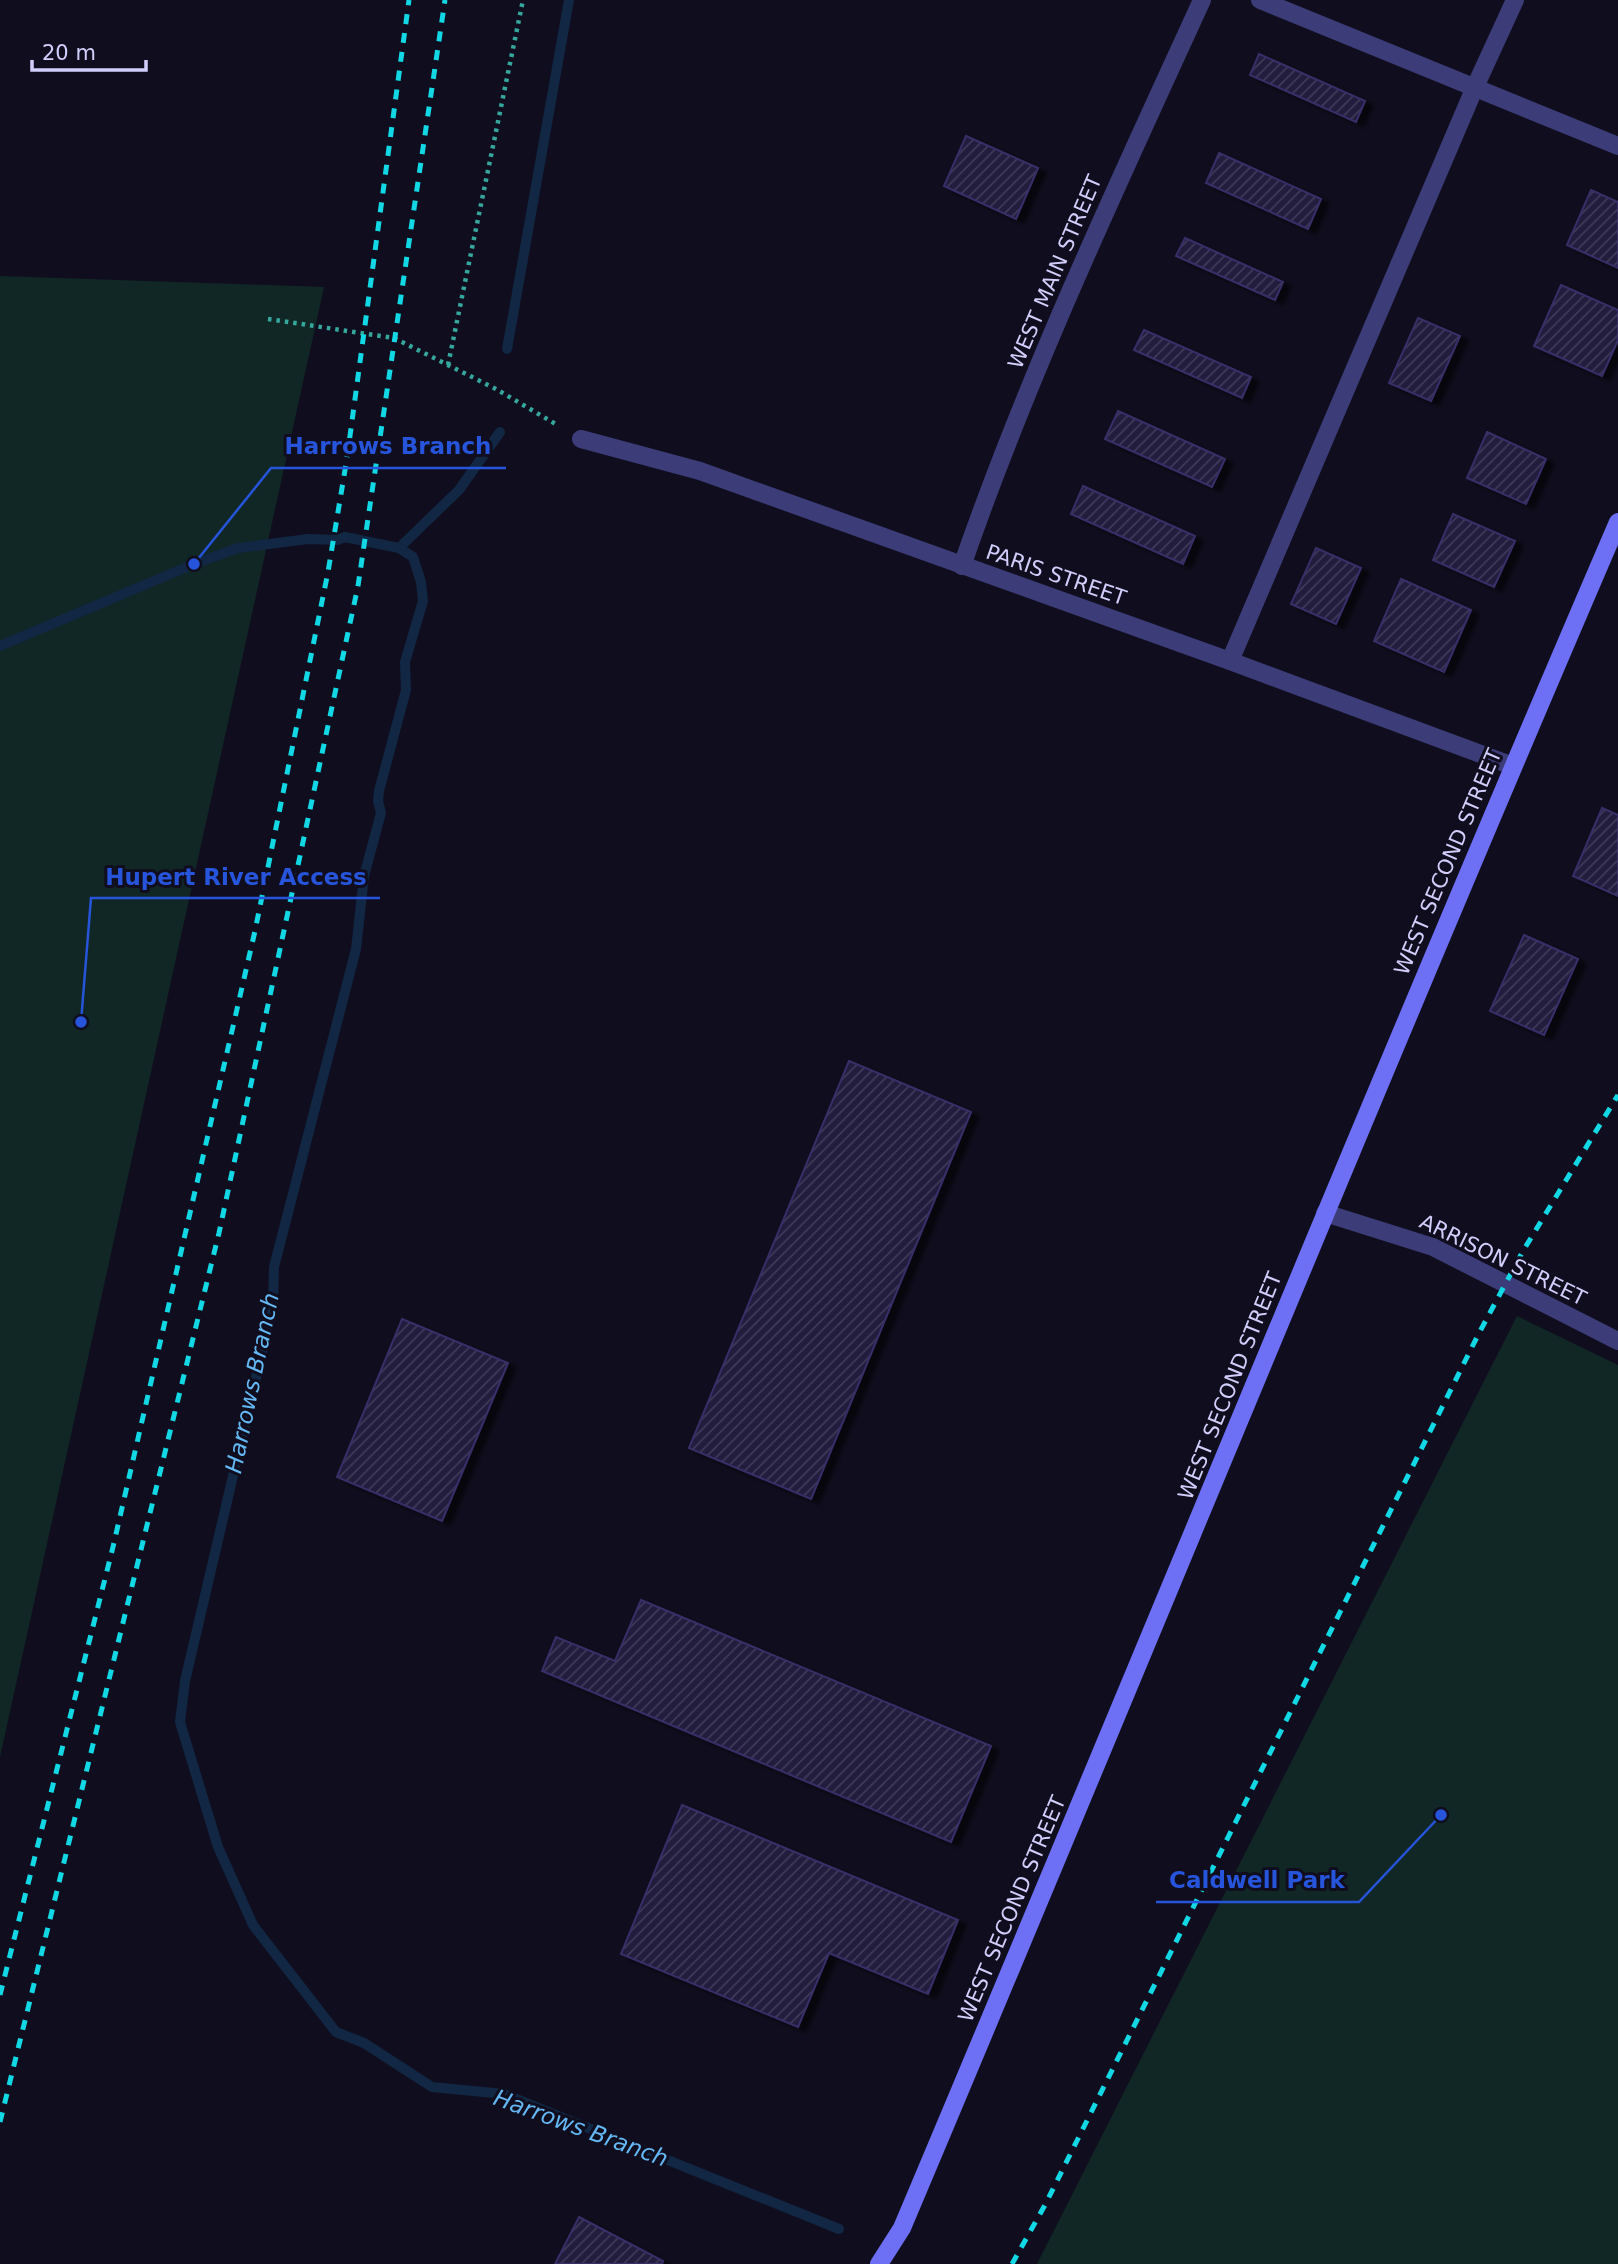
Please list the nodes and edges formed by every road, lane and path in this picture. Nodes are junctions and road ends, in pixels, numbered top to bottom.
1 (523, 0) edge
2 (1202, 0) edge
3 (1260, 0) edge
4 (1515, 0) edge
5 (1475, 87) junction
6 (1618, 146) edge
7 (268, 319) dead end
8 (448, 365) junction
9 (581, 439) joint
10 (1618, 523) edge
11 (962, 566) junction
12 (1230, 661) junction
13 (1513, 766) junction
14 (1325, 1213) junction
15 (1618, 1341) edge
16 (879, 2264) edge

1 - 8 path
2 - 11 street, WEST MAIN STREET
3 - 5 street
4 - 5 street
5 - 6 street
5 - 12 street
7 - 8 path
8 - 9 path
9 - 11 street, PARIS STREET
10 - 13 main road, WEST SECOND STREET
11 - 12 street, PARIS STREET
12 - 13 street, PARIS STREET
13 - 14 main road, WEST SECOND STREET
14 - 15 street, ARRISON STREET
14 - 16 main road, WEST SECOND STREET

